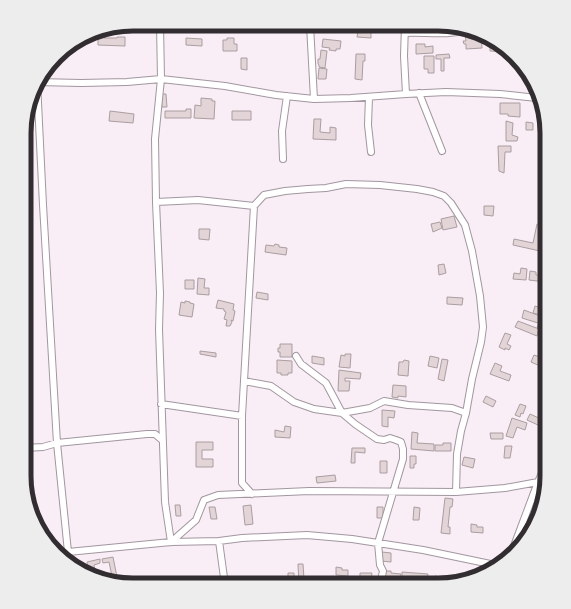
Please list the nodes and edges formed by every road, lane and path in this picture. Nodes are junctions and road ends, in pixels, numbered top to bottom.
1 (160, 31) edge
2 (310, 31) edge
3 (406, 32) joint
4 (454, 32) edge
5 (162, 79) junction
6 (45, 82) edge
7 (406, 94) junction
8 (419, 94) junction
9 (287, 96) junction
10 (38, 97) edge
11 (369, 97) junction
12 (534, 98) edge
13 (314, 99) junction
14 (442, 151) dead end
15 (371, 152) dead end
16 (283, 159) dead end
17 (156, 202) junction
18 (254, 206) junction
19 (296, 356) dead end
20 (244, 381) junction
21 (161, 404) junction
22 (342, 413) junction
23 (466, 413) junction
24 (242, 416) junction
25 (162, 440) junction
26 (57, 443) junction
27 (31, 448) edge
28 (540, 478) edge
29 (538, 482) junction
30 (393, 492) junction
31 (456, 492) junction
32 (252, 494) junction
33 (219, 540) junction
34 (172, 542) junction
35 (378, 543) junction
36 (515, 543) edge
37 (68, 552) joint
38 (490, 564) edge
39 (224, 578) edge
40 (383, 578) edge

1 - 5 street
2 - 13 street
3 - 4 street
3 - 7 street
5 - 6 street
5 - 9 street
5 - 17 street
7 - 8 street
7 - 11 street
8 - 12 street
8 - 14 street
9 - 13 street
9 - 16 street
10 - 26 street
11 - 13 street
11 - 15 street
17 - 18 street
17 - 21 street
18 - 20 street
18 - 23 street
19 - 22 street
20 - 22 street
20 - 24 street
21 - 24 street
21 - 25 street
22 - 23 street
22 - 30 street
23 - 31 street
24 - 32 street
25 - 26 street
25 - 34 street
26 - 27 street
26 - 37 street
28 - 29 street
29 - 31 street
29 - 36 street
30 - 31 street
30 - 32 street
30 - 35 street
32 - 34 street
33 - 34 street
33 - 35 street
33 - 39 street
34 - 37 street
35 - 38 street
35 - 40 street

